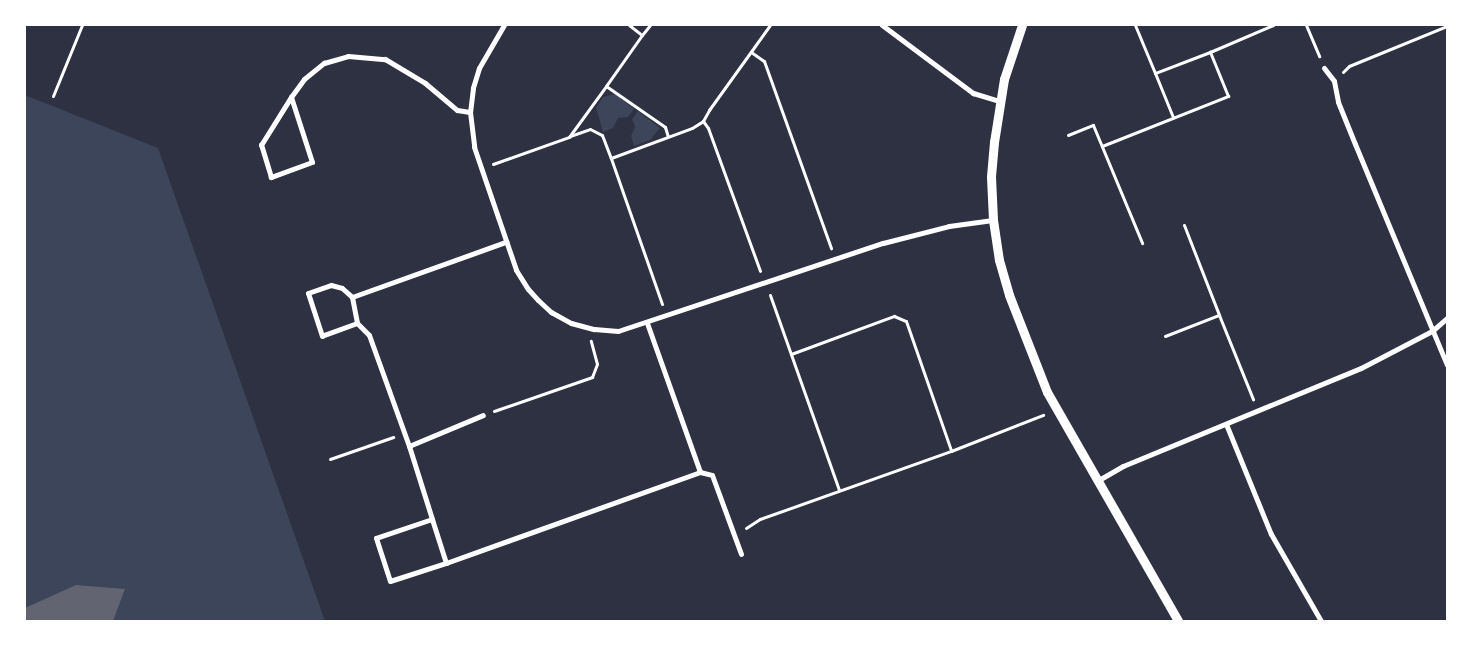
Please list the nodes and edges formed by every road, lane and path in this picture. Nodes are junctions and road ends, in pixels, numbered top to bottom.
1 (82, 25) edge
2 (504, 25) edge
3 (629, 25) edge
4 (650, 25) edge
5 (770, 25) edge
6 (882, 25) edge
7 (1022, 25) edge
8 (1135, 25) edge
9 (1273, 25) edge
10 (1306, 25) edge
11 (1447, 26) edge
12 (642, 35) junction
13 (751, 52) junction
14 (1210, 52) junction
15 (1324, 68) joint
16 (1155, 74) junction
17 (1334, 81) junction
18 (606, 86) junction
19 (53, 96) dead end
20 (291, 97) junction
21 (999, 101) junction
22 (470, 112) junction
23 (1173, 117) junction
24 (703, 121) junction
25 (1068, 135) dead end
26 (569, 137) junction
27 (668, 137) junction
28 (1102, 146) junction
29 (611, 158) junction
30 (480, 167) junction
31 (993, 220) junction
32 (1184, 226) dead end
33 (506, 242) junction
34 (1142, 243) dead end
35 (835, 259) junction
36 (764, 282) junction
37 (352, 297) junction
38 (1219, 315) junction
39 (666, 316) junction
40 (1447, 318) edge
41 (357, 323) junction
42 (647, 323) junction
43 (594, 329) junction
44 (1432, 331) junction
45 (1165, 336) dead end
46 (791, 354) junction
47 (1447, 365) edge
48 (1057, 409) junction
49 (1258, 411) junction
50 (483, 415) joint
51 (1226, 424) junction
52 (404, 433) junction
53 (409, 446) junction
54 (951, 451) junction
55 (330, 459) dead end
56 (700, 472) junction
57 (1097, 481) junction
58 (840, 490) junction
59 (432, 520) junction
60 (735, 539) junction
61 (741, 554) dead end
62 (446, 563) junction
63 (1178, 621) edge
64 (1322, 621) edge

1 - 19 path
2 - 22 street
3 - 12 path
4 - 12 path
5 - 13 path
6 - 21 street
7 - 21 street
8 - 16 path
9 - 14 path
10 - 15 path
11 - 17 path
12 - 18 path
13 - 24 path
13 - 35 path
14 - 16 path
14 - 23 path
15 - 17 street
16 - 23 path
17 - 44 street
18 - 26 path
18 - 27 path
20 - 20 street
20 - 22 street
21 - 31 street
22 - 30 street
23 - 28 path
24 - 27 path
24 - 36 path
25 - 28 path
26 - 29 path
26 - 30 path
27 - 29 path
28 - 34 path
29 - 39 path
30 - 33 street
31 - 35 street
31 - 48 street
32 - 38 path
33 - 37 street
33 - 43 street
35 - 36 street
36 - 39 street
36 - 46 path
37 - 41 street
37 - 41 street
38 - 45 path
38 - 49 path
39 - 42 street
40 - 44 street
41 - 52 street
42 - 43 street
42 - 56 street
43 - 50 path
44 - 47 street
44 - 49 street
46 - 54 path
46 - 58 path
48 - 54 path
48 - 57 street
49 - 51 street
50 - 53 street
51 - 57 street
51 - 64 street
52 - 53 street
52 - 55 path
53 - 59 street
54 - 58 path
56 - 60 street
56 - 62 street
57 - 63 street
58 - 60 path
59 - 62 street
59 - 62 street
60 - 61 street

